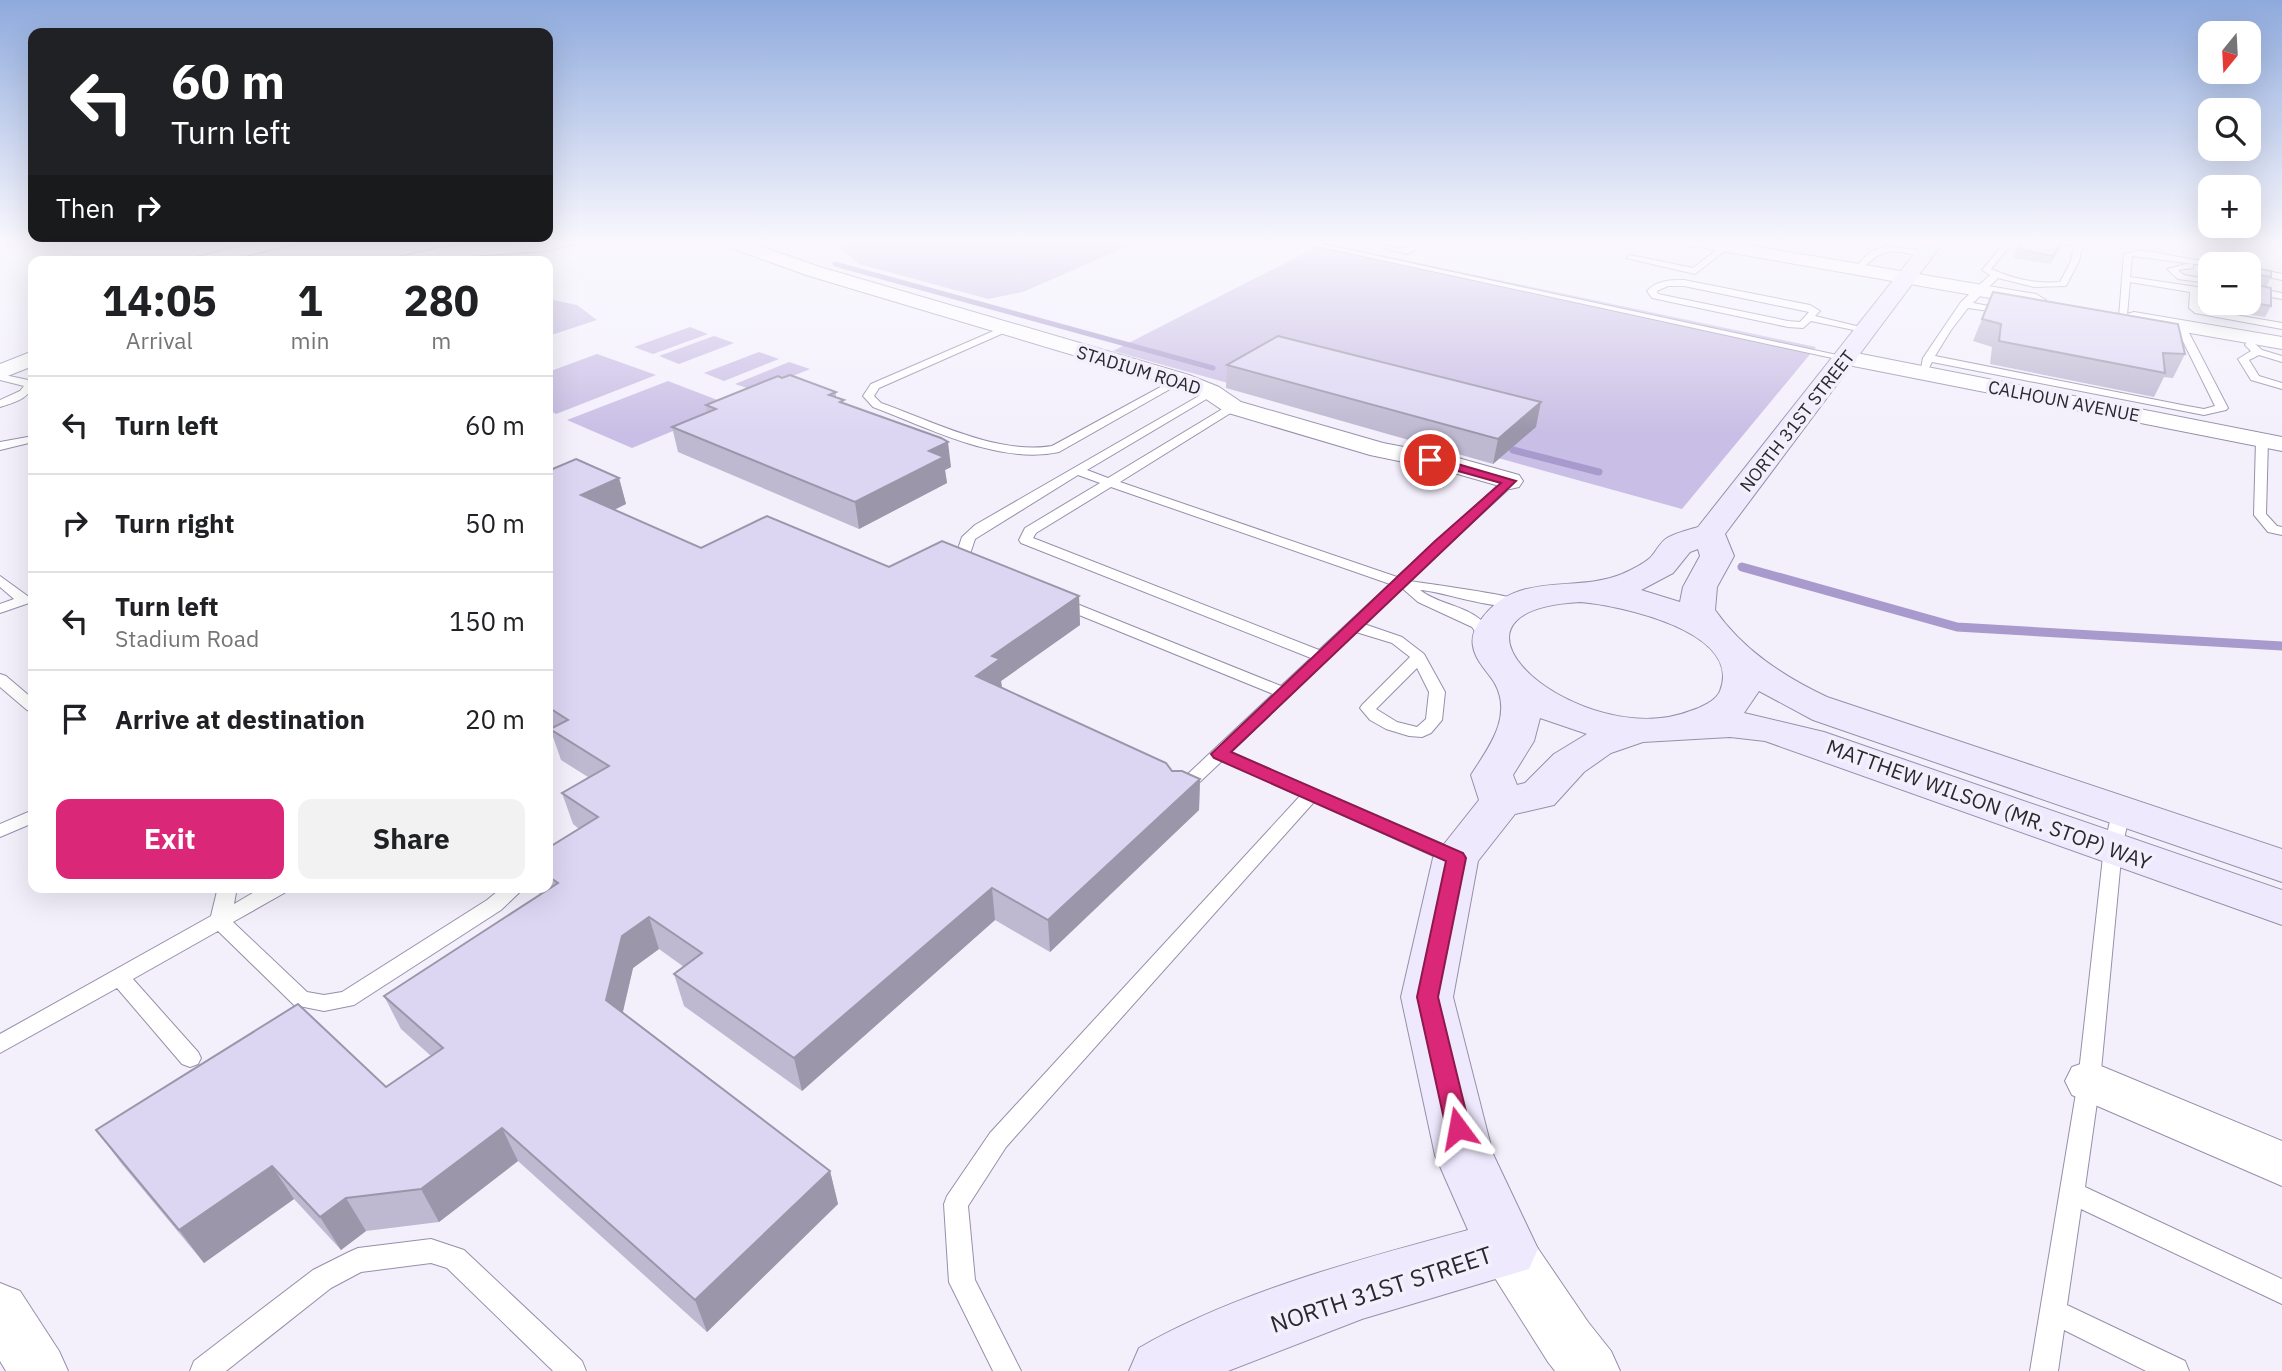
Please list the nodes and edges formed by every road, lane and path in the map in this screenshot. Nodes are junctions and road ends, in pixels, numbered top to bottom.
1 (922, 304) edge
2 (1593, 304) edge
3 (1689, 304) edge
4 (1788, 304) edge
5 (1888, 304) edge
6 (1966, 304) edge
7 (1987, 304) edge
8 (2122, 304) edge
9 (2194, 304) edge
10 (2015, 314) edge
11 (1809, 318) junction
12 (2120, 319) junction
13 (2282, 326) edge
14 (1005, 329) junction
15 (1868, 330) junction
16 (2146, 332) edge
17 (2180, 334) junction
18 (2240, 336) junction
19 (2282, 343) edge
20 (2258, 352) junction
21 (1846, 358) junction
22 (2282, 359) edge
23 (28, 361) edge
24 (1925, 365) junction
25 (0, 375) edge
26 (1181, 380) junction
27 (28, 382) edge
28 (2282, 384) edge
29 (28, 388) edge
30 (1211, 393) junction
31 (0, 404) edge
32 (1233, 407) junction
33 (28, 440) edge
34 (2272, 442) edge
35 (0, 446) edge
36 (1077, 471) junction
37 (1510, 481) joint
38 (1110, 482) junction
39 (2282, 531) edge
40 (1709, 534) junction
41 (987, 573) edge
42 (0, 580) edge
43 (1405, 584) junction
44 (1579, 592) junction
45 (1052, 599) edge
46 (28, 601) edge
47 (28, 602) edge
48 (1526, 602) junction
49 (0, 609) edge
50 (1354, 626) junction
51 (1490, 644) junction
52 (1722, 644) junction
53 (1322, 657) junction
54 (1419, 657) junction
55 (0, 679) edge
56 (1513, 681) junction
57 (1284, 693) junction
58 (28, 703) edge
59 (1692, 725) junction
60 (1641, 730) junction
61 (1220, 754) junction
62 (1177, 795) edge
63 (1311, 795) junction
64 (1502, 802) junction
65 (28, 818) edge
66 (1, 829) edge
67 (2117, 830) junction
68 (1456, 858) junction
69 (2282, 866) edge
70 (227, 893) edge
71 (269, 893) edge
72 (509, 893) edge
73 (2282, 908) edge
74 (220, 921) junction
75 (119, 977) junction
76 (0, 1044) edge
77 (190, 1058) dead end
78 (2089, 1081) junction
79 (2282, 1164) edge
80 (2070, 1192) junction
81 (1507, 1249) junction
82 (2282, 1292) edge
83 (0, 1310) edge
84 (2052, 1311) junction
85 (39, 1371) edge
86 (204, 1371) edge
87 (572, 1371) edge
88 (1007, 1371) edge
89 (1162, 1371) edge
90 (1591, 1371) edge
91 (2044, 1371) edge
92 (2175, 1371) edge

1 - 14 street, STADIUM ROAD
2 - 21 lane
3 - 11 lane
4 - 11 lane
5 - 15 street, NORTH 31ST STREET
6 - 24 lane
7 - 10 lane
8 - 12 lane
9 - 13 lane
11 - 15 lane
12 - 16 lane
12 - 17 street
14 - 26 street, STADIUM ROAD
14 - 26 lane
15 - 21 street, NORTH 31ST STREET
17 - 18 street
17 - 24 lane
18 - 19 street
18 - 20 lane
20 - 22 lane
20 - 28 lane
21 - 24 street, CALHOUN AVENUE
21 - 40 street, NORTH 31ST STREET
23 - 25 street
24 - 34 street, CALHOUN AVENUE
25 - 27 lane
26 - 30 street, STADIUM ROAD
29 - 31 lane
30 - 32 street, STADIUM ROAD
30 - 36 lane
32 - 37 street, STADIUM ROAD
32 - 38 lane
33 - 35 lane
34 - 39 lane
36 - 38 lane
36 - 41 lane
37 - 43 lane
38 - 43 lane
38 - 53 lane
40 - 44 street
40 - 52 street
42 - 46 lane
43 - 48 lane
43 - 50 lane
43 - 51 lane
44 - 48 street
44 - 52 street
45 - 57 lane
47 - 49 lane
48 - 51 street
50 - 53 lane
50 - 54 lane
51 - 56 street
52 - 59 street
52 - 67 street, MATTHEW WILSON (MR. STOP) WAY
53 - 57 lane
54 - 54 lane
55 - 58 lane
56 - 60 street
56 - 64 street
57 - 61 lane
59 - 60 street
59 - 67 street, MATTHEW WILSON (MR. STOP) WAY
60 - 64 street
61 - 62 lane
61 - 63 lane
63 - 68 lane
63 - 88 lane
64 - 68 street, NORTH 31ST STREET
65 - 66 lane
67 - 69 street, MATTHEW WILSON (MR. STOP) WAY
67 - 73 street, MATTHEW WILSON (MR. STOP) WAY
67 - 78 lane
68 - 81 street, NORTH 31ST STREET
70 - 74 lane
71 - 74 lane
72 - 74 lane
74 - 75 lane
75 - 76 lane
75 - 77 lane
78 - 79 street
78 - 80 lane
80 - 82 lane
80 - 84 lane
81 - 89 street, NORTH 31ST STREET
81 - 90 street
83 - 85 street
84 - 91 lane
84 - 92 lane
86 - 87 lane

